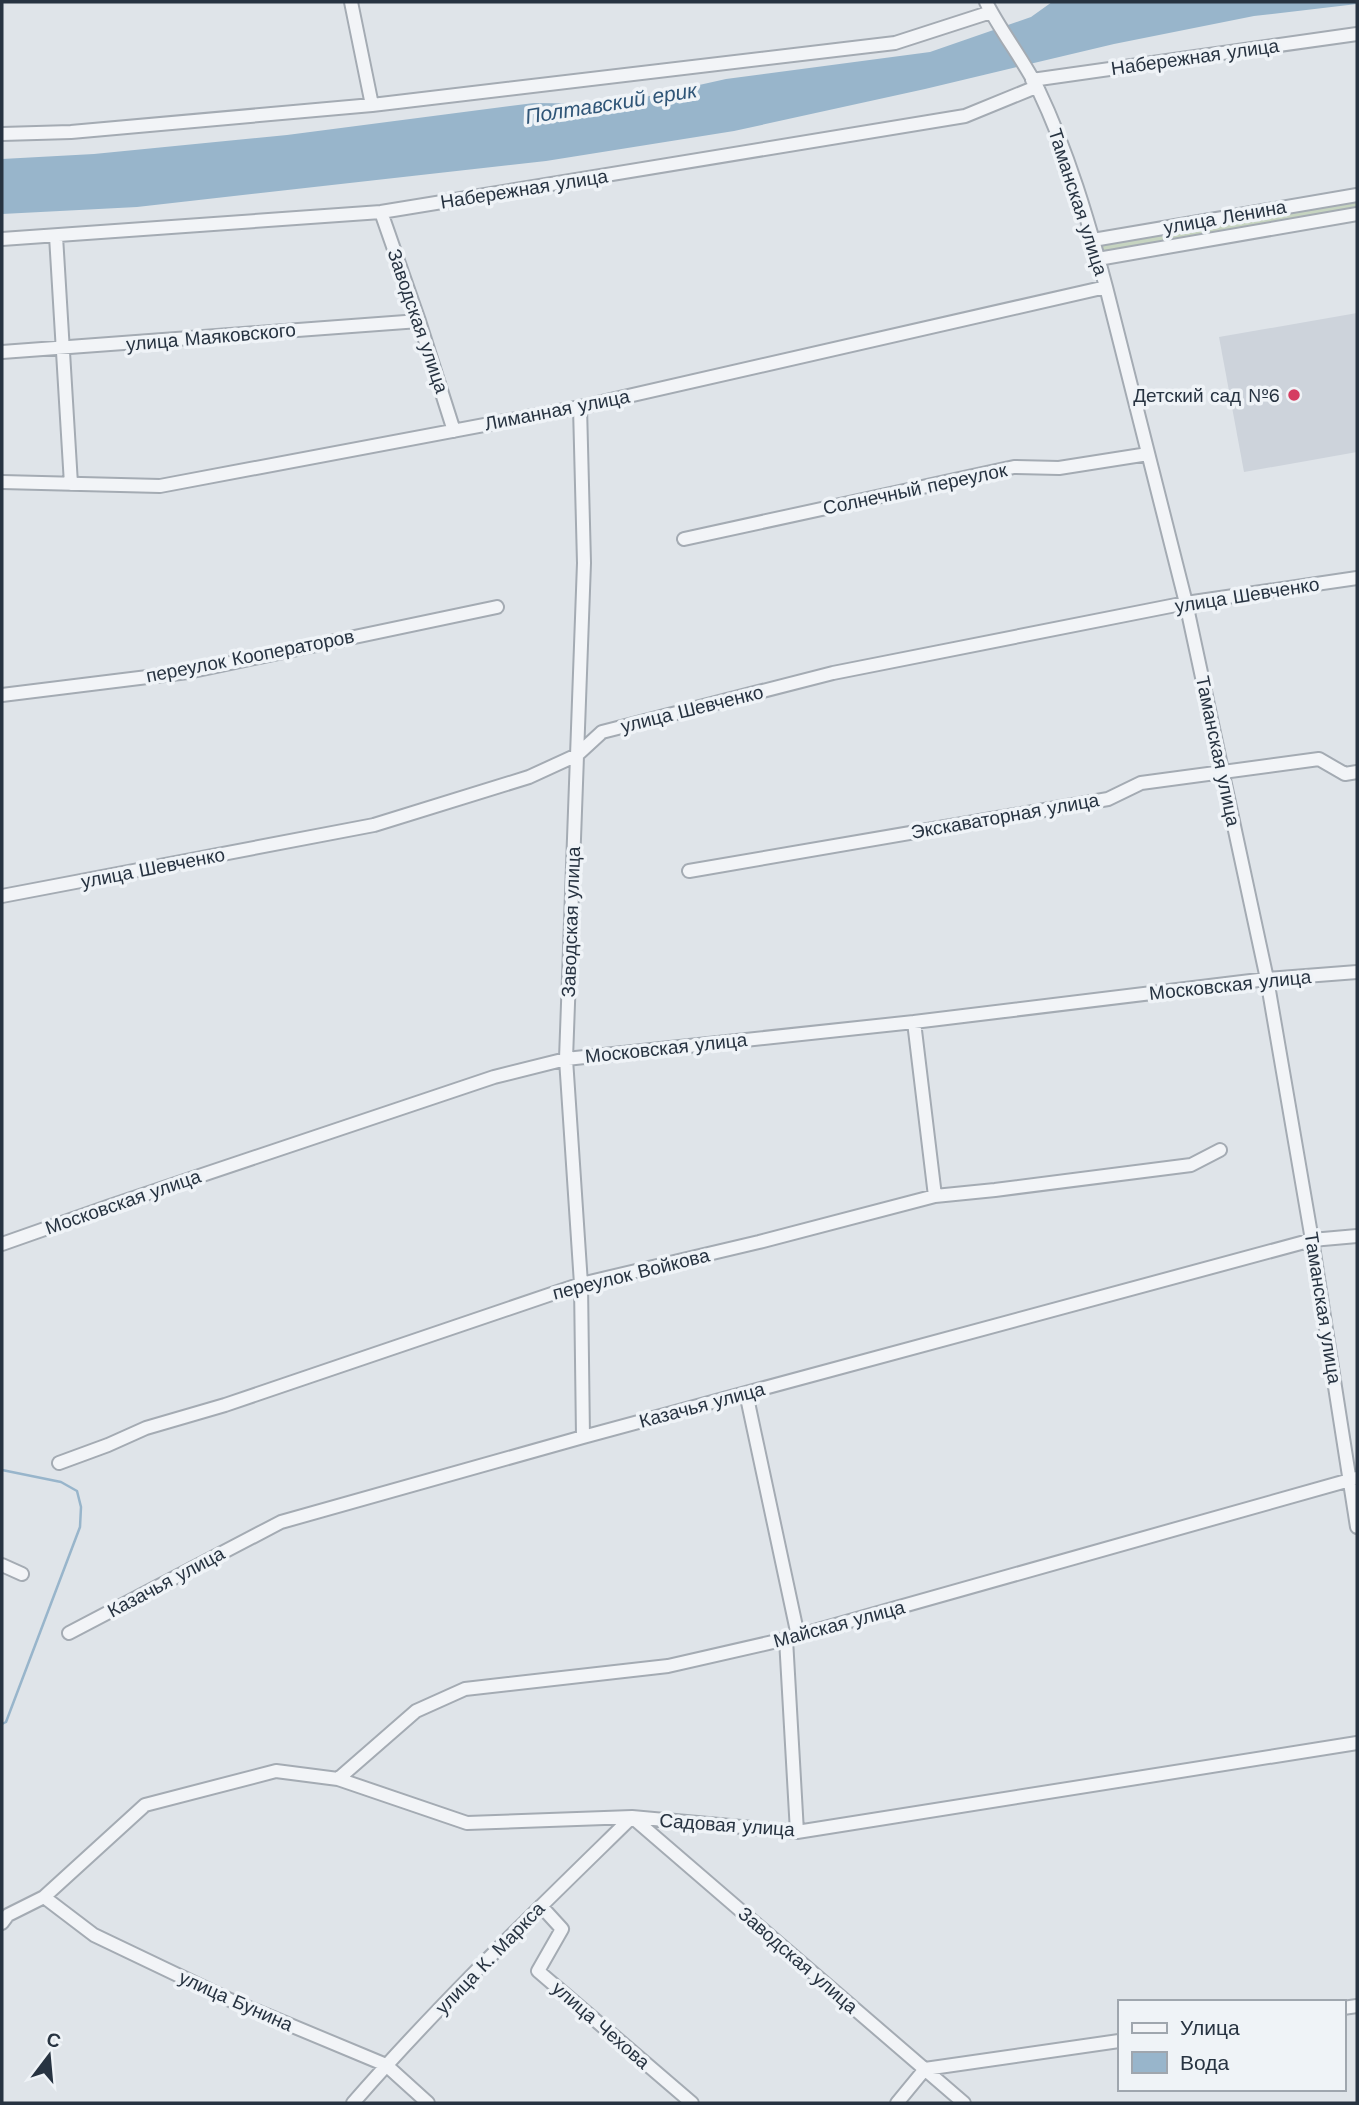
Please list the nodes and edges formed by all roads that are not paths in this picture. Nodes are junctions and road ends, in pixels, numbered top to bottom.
1 (351, 2) edge
2 (988, 7) edge
3 (1357, 34) edge
4 (1035, 83) junction
5 (372, 105) junction
6 (2, 134) edge
7 (1357, 195) edge
8 (381, 212) junction
9 (1357, 214) edge
10 (56, 236) junction
11 (2, 239) edge
12 (1093, 240) junction
13 (1098, 259) junction
14 (1106, 287) junction
15 (419, 321) junction
16 (61, 349) junction
17 (2, 352) edge
18 (580, 407) junction
19 (454, 431) junction
20 (1148, 454) junction
21 (2, 482) edge
22 (71, 484) junction
23 (684, 539) dead end
24 (1357, 578) edge
25 (1186, 603) junction
26 (497, 607) dead end
27 (2, 695) edge
28 (578, 755) junction
29 (1223, 772) junction
30 (1357, 772) edge
31 (689, 871) dead end
32 (2, 896) edge
33 (1357, 972) edge
34 (1267, 979) junction
35 (915, 1022) junction
36 (566, 1059) junction
37 (1220, 1150) dead end
38 (934, 1196) junction
39 (1357, 1236) edge
40 (1312, 1240) junction
41 (2, 1244) edge
42 (581, 1284) junction
43 (746, 1393) junction
44 (583, 1437) junction
45 (59, 1463) dead end
46 (1354, 1479) edge
47 (1357, 1527) edge
48 (2, 1565) edge
49 (22, 1574) dead end
50 (69, 1633) dead end
51 (792, 1638) junction
52 (1357, 1743) edge
53 (338, 1779) junction
54 (632, 1817) junction
55 (797, 1832) junction
56 (44, 1897) junction
57 (541, 1906) junction
58 (2, 1923) edge
59 (1118, 2041) edge
60 (386, 2065) junction
61 (925, 2069) junction
62 (352, 2103) edge
63 (428, 2103) edge
64 (692, 2103) edge
65 (897, 2103) edge
66 (964, 2103) edge

1 - 5 street
2 - 4 street, Таманская улица
2 - 5 street
3 - 4 street, Набережная улица
4 - 8 street, Набережная улица
4 - 12 street, Таманская улица
5 - 6 street
7 - 12 street, улица Ленина
8 - 10 street, Набережная улица
8 - 15 street, Заводская улица
9 - 13 street, улица Ленина
10 - 11 street, Набережная улица
10 - 16 street
12 - 13 street, Таманская улица
13 - 14 street, Таманская улица
14 - 18 street, Лиманная улица
14 - 20 street, Таманская улица
15 - 16 street, улица Маяковского
15 - 19 street, Заводская улица
16 - 17 street, улица Маяковского
16 - 22 street
18 - 19 street, Лиманная улица
18 - 28 street, Заводская улица
19 - 22 street, Лиманная улица
20 - 23 street, Солнечный переулок
20 - 25 street, Таманская улица
21 - 22 street, Лиманная улица
24 - 25 street, улица Шевченко
25 - 28 street, улица Шевченко
25 - 29 street, Таманская улица
26 - 27 street, переулок Кооператоров
28 - 32 street, улица Шевченко
28 - 36 street, Заводская улица
29 - 30 street, Экскаваторная улица
29 - 31 street, Экскаваторная улица
29 - 34 street, Таманская улица
33 - 34 street, Московская улица
34 - 35 street, Московская улица
34 - 40 street, Таманская улица
35 - 36 street, Московская улица
35 - 38 street
36 - 41 street, Московская улица
36 - 42 street, Заводская улица
37 - 38 street, переулок Войкова
38 - 42 street, переулок Войкова
39 - 40 street, Казачья улица
40 - 43 street, Казачья улица
40 - 46 street, Таманская улица
42 - 44 street, Заводская улица
42 - 45 street, переулок Войкова
43 - 44 street, Казачья улица
43 - 51 street
44 - 50 street, Казачья улица
46 - 47 street, Таманская улица
46 - 51 street, Майская улица
48 - 49 street
51 - 53 street, Майская улица
51 - 55 street
52 - 55 street, Садовая улица
53 - 54 street, Садовая улица
53 - 56 street, Садовая улица
54 - 55 street, Садовая улица
54 - 57 street, улица К. Маркса
54 - 61 street, Заводская улица
56 - 58 street
56 - 60 street, улица Бунина
57 - 60 street, улица К. Маркса
57 - 64 street, улица Чехова
59 - 61 street
60 - 62 street, улица К. Маркса
60 - 63 street, улица Бунина
61 - 65 street
61 - 66 street, Заводская улица

